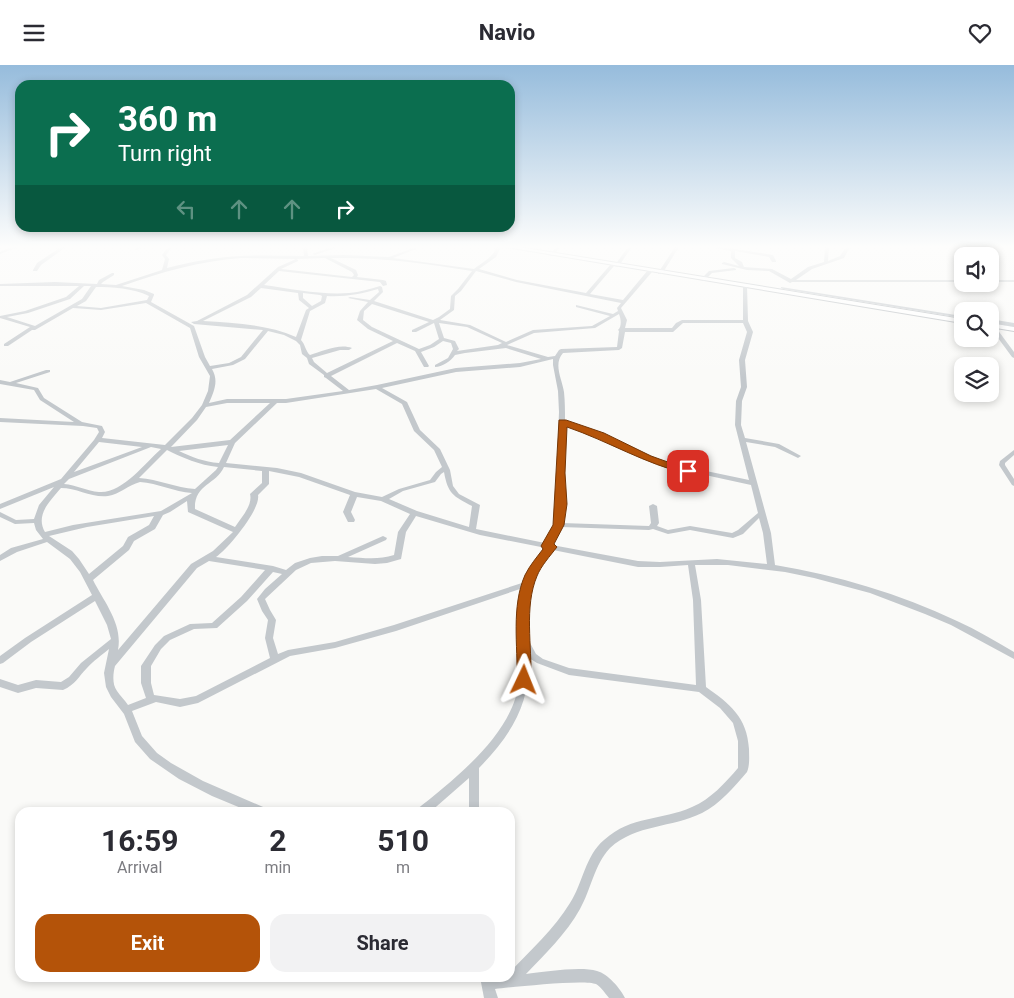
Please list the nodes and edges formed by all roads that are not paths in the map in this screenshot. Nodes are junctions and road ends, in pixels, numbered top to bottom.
1 (76, 291) edge
2 (92, 291) edge
3 (139, 291) edge
4 (255, 291) edge
5 (296, 291) edge
6 (300, 291) junction
7 (370, 291) edge
8 (381, 291) edge
9 (461, 291) edge
10 (569, 291) edge
11 (591, 291) edge
12 (634, 291) edge
13 (745, 291) edge
14 (785, 291) edge
15 (588, 294) junction
16 (324, 295) junction
17 (338, 296) junction
18 (148, 301) junction
19 (371, 302) junction
20 (624, 302) junction
21 (578, 306) dead end
22 (73, 307) junction
23 (311, 307) junction
24 (620, 312) junction
25 (613, 315) junction
26 (1, 317) edge
27 (954, 318) edge
28 (435, 321) junction
29 (746, 321) junction
30 (192, 323) junction
31 (999, 324) edge
32 (1014, 325) edge
33 (999, 326) edge
34 (33, 329) junction
35 (1014, 329) edge
36 (266, 330) junction
37 (621, 330) junction
38 (414, 331) dead end
39 (999, 335) edge
40 (442, 339) junction
41 (298, 340) junction
42 (396, 341) junction
43 (6, 345) dead end
44 (503, 345) junction
45 (349, 348) dead end
46 (418, 351) junction
47 (454, 354) junction
48 (1014, 355) edge
49 (309, 357) junction
50 (556, 357) junction
51 (548, 359) junction
52 (426, 366) dead end
53 (437, 366) dead end
54 (208, 368) junction
55 (48, 371) dead end
56 (326, 376) junction
57 (0, 382) edge
58 (11, 383) junction
59 (377, 387) junction
60 (347, 391) junction
61 (275, 401) junction
62 (206, 405) junction
63 (0, 420) edge
64 (563, 422) junction
65 (83, 424) junction
66 (742, 439) junction
67 (98, 440) junction
68 (232, 442) junction
69 (151, 445) junction
70 (168, 448) junction
71 (1014, 452) edge
72 (798, 455) dead end
73 (223, 466) junction
74 (446, 468) junction
75 (265, 469) junction
76 (63, 481) junction
77 (133, 481) junction
78 (752, 483) junction
79 (1014, 485) edge
80 (195, 493) junction
81 (354, 494) junction
82 (384, 499) junction
83 (653, 506) dead end
84 (0, 507) edge
85 (160, 513) junction
86 (414, 513) junction
87 (761, 513) junction
88 (0, 514) edge
89 (38, 521) junction
90 (351, 521) dead end
91 (559, 525) junction
92 (653, 527) junction
93 (237, 531) junction
94 (472, 531) junction
95 (47, 537) junction
96 (382, 538) dead end
97 (549, 546) junction
98 (0, 558) edge
99 (208, 558) junction
100 (339, 558) junction
101 (691, 562) junction
102 (771, 567) junction
103 (273, 569) junction
104 (288, 573) junction
105 (88, 580) junction
106 (528, 584) junction
107 (97, 596) junction
108 (115, 640) junction
109 (525, 641) junction
110 (1014, 656) edge
111 (275, 658) junction
112 (0, 661) edge
113 (110, 664) junction
114 (0, 683) edge
115 (701, 689) junction
116 (151, 699) junction
117 (127, 709) junction
118 (474, 765) junction
119 (253, 807) edge
120 (428, 807) edge
121 (474, 807) edge
122 (515, 975) edge
123 (515, 981) edge
124 (487, 982) edge
125 (490, 997) edge
126 (618, 998) edge

1 - 26 street
2 - 22 street
3 - 18 street
4 - 30 street
5 - 6 street
6 - 16 street
6 - 23 street
7 - 17 street
8 - 19 street
9 - 28 street
10 - 15 street
11 - 15 street
12 - 20 street
13 - 29 street
14 - 27 main road
15 - 20 street
16 - 17 street
16 - 23 street
17 - 19 street
18 - 22 street
18 - 30 street
19 - 28 street
19 - 42 street
20 - 24 street
21 - 25 street
22 - 34 street
23 - 41 street
24 - 25 street
24 - 37 street
25 - 44 street
26 - 34 street
28 - 38 street
28 - 40 street
28 - 44 street
29 - 37 street
29 - 66 street
30 - 36 street
30 - 54 street
31 - 32 street
33 - 35 main road
34 - 43 street
36 - 41 street
36 - 54 street
37 - 50 street
39 - 48 street
40 - 46 street
40 - 47 street
41 - 49 street
42 - 46 street
42 - 56 street
44 - 47 street
44 - 51 street
45 - 49 street
46 - 52 street
47 - 53 street
49 - 56 street
50 - 51 street
50 - 64 street
51 - 59 street
54 - 62 street
55 - 58 street
56 - 60 street
57 - 58 street
58 - 65 street
59 - 60 street
59 - 74 street
60 - 61 street
61 - 62 street
61 - 68 street
62 - 70 street
63 - 65 street
64 - 78 street
64 - 91 street
65 - 67 street
66 - 72 street
66 - 78 street
67 - 69 street
67 - 76 street
68 - 70 street
68 - 73 street
69 - 70 street
69 - 76 street
70 - 73 street
70 - 77 street
71 - 79 street
73 - 75 street
73 - 80 street
74 - 82 street
74 - 94 street
75 - 81 street
75 - 93 street
76 - 77 street
76 - 84 street
76 - 89 street
77 - 80 street
78 - 87 street
80 - 85 street
80 - 93 street
81 - 82 street
81 - 90 street
82 - 86 street
83 - 92 street
85 - 95 street
85 - 105 street
86 - 94 street
86 - 100 street
87 - 92 street
87 - 102 street
88 - 89 street
89 - 95 street
91 - 92 street
91 - 97 street
93 - 99 street
94 - 97 street
95 - 98 street
95 - 105 street
96 - 100 street
97 - 101 street
97 - 106 street
99 - 103 street
99 - 113 street
100 - 104 street
101 - 102 street
101 - 115 street
102 - 110 street
103 - 104 street
103 - 116 street
104 - 111 street
105 - 107 street
106 - 109 street
106 - 111 street
107 - 108 street
107 - 112 street
108 - 113 street
108 - 114 street
109 - 115 street
109 - 118 street
111 - 116 street
113 - 117 street
115 - 122 street
116 - 117 street
117 - 119 street
118 - 120 street
118 - 121 street
123 - 126 street
124 - 125 street

